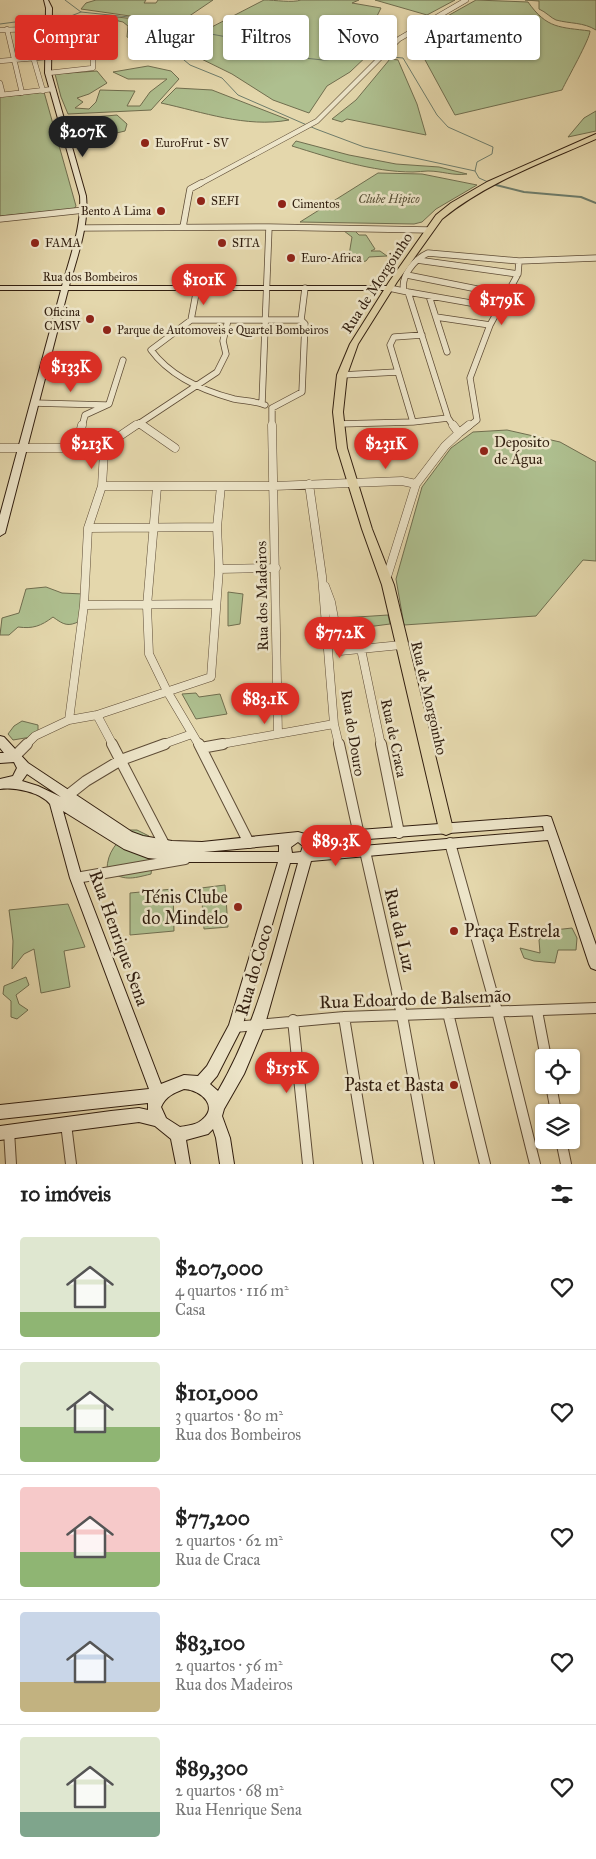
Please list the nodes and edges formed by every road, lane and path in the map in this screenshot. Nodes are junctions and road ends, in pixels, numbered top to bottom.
1 (46, 0) edge
2 (466, 0) edge
3 (49, 15) edge
4 (7, 29) junction
5 (15, 29) edge
6 (0, 30) edge
7 (13, 60) junction
8 (35, 60) edge
9 (48, 60) edge
10 (93, 60) edge
11 (0, 61) edge
12 (48, 73) junction
13 (0, 84) edge
14 (43, 90) junction
15 (53, 90) junction
16 (22, 93) junction
17 (2, 95) edge
18 (596, 136) edge
19 (84, 210) junction
20 (0, 219) edge
21 (183, 227) junction
22 (269, 227) junction
23 (81, 228) junction
24 (429, 230) junction
25 (596, 258) edge
26 (417, 260) junction
27 (519, 261) junction
28 (518, 274) junction
29 (407, 275) junction
30 (0, 288) edge
31 (65, 288) junction
32 (197, 288) junction
33 (267, 288) junction
34 (305, 288) junction
35 (396, 290) junction
36 (507, 295) junction
37 (429, 296) junction
38 (499, 308) junction
39 (436, 317) junction
40 (191, 320) junction
41 (228, 320) junction
42 (265, 320) junction
43 (301, 320) junction
44 (490, 325) junction
45 (422, 335) junction
46 (447, 352) dead end
47 (122, 360) dead end
48 (397, 372) junction
49 (342, 375) junction
50 (213, 376) junction
51 (199, 385) junction
52 (214, 391) junction
53 (34, 403) junction
54 (262, 404) junction
55 (107, 405) junction
56 (272, 408) junction
57 (448, 418) junction
58 (413, 422) junction
59 (139, 423) junction
60 (338, 424) junction
61 (460, 433) junction
62 (0, 448) edge
63 (24, 448) junction
64 (76, 448) junction
65 (102, 448) junction
66 (175, 448) dead end
67 (352, 483) junction
68 (309, 484) junction
69 (416, 484) junction
70 (102, 486) junction
71 (222, 486) junction
72 (274, 486) junction
73 (157, 487) junction
74 (3, 510) edge
75 (217, 527) junction
76 (88, 528) junction
77 (154, 528) junction
78 (0, 532) edge
79 (276, 568) junction
80 (219, 569) junction
81 (322, 576) junction
82 (386, 580) junction
83 (216, 604) junction
84 (84, 605) junction
85 (147, 606) junction
86 (401, 645) junction
87 (361, 649) junction
88 (167, 691) junction
89 (97, 714) junction
90 (69, 720) junction
91 (334, 724) junction
92 (192, 734) junction
93 (278, 734) junction
94 (0, 740) edge
95 (201, 748) junction
96 (14, 757) junction
97 (0, 758) edge
98 (121, 760) junction
99 (24, 766) junction
100 (3, 784) edge
101 (48, 795) junction
102 (67, 796) junction
103 (446, 829) junction
104 (399, 833) junction
105 (552, 835) junction
106 (359, 836) junction
107 (291, 839) junction
108 (304, 839) junction
109 (249, 843) junction
110 (450, 843) junction
111 (165, 846) junction
112 (365, 851) junction
113 (306, 856) junction
114 (196, 857) junction
115 (286, 857) junction
116 (76, 878) junction
117 (596, 964) edge
118 (596, 1008) edge
119 (537, 1010) junction
120 (497, 1011) junction
121 (448, 1013) junction
122 (402, 1015) junction
123 (344, 1017) junction
124 (293, 1020) junction
125 (258, 1024) junction
126 (235, 1027) junction
127 (544, 1049) edge
128 (200, 1085) junction
129 (158, 1094) junction
130 (0, 1112) edge
131 (216, 1112) junction
132 (157, 1118) junction
133 (66, 1124) junction
134 (4, 1132) edge
135 (178, 1135) junction
136 (563, 1149) edge
137 (11, 1164) edge
138 (71, 1164) edge
139 (183, 1164) edge
140 (227, 1164) edge
141 (308, 1164) edge
142 (368, 1164) edge
143 (429, 1164) edge
144 (485, 1164) edge
145 (535, 1164) edge
146 (566, 1164) edge

1 - 3 main road
2 - 21 street
4 - 5 street
4 - 6 street
4 - 7 street
7 - 11 street
7 - 16 street
8 - 14 street
9 - 12 main road
10 - 12 street
12 - 15 main road
13 - 17 street
14 - 15 street
14 - 16 street
15 - 19 main road
16 - 17 street
18 - 24 main road, Rua de Morgoinho
19 - 20 street
19 - 23 main road
21 - 22 street
21 - 23 street
22 - 24 street
22 - 33 street
23 - 31 main road
24 - 35 main road, Rua de Morgoinho
25 - 27 street
26 - 27 street
26 - 28 street
26 - 29 street
27 - 28 street
28 - 36 street
29 - 35 street
29 - 36 street
30 - 31 main road, Rua dos Bombeiros
31 - 32 main road, Rua dos Bombeiros
31 - 53 main road
32 - 33 main road, Rua dos Bombeiros
32 - 40 street
33 - 34 main road, Rua dos Bombeiros
33 - 42 street
34 - 35 main road, Rua dos Bombeiros
34 - 43 street
35 - 37 street
35 - 45 street
35 - 49 main road, Rua de Morgoinho
36 - 38 street
37 - 38 street
37 - 39 street
38 - 44 street
39 - 44 street
39 - 46 street
40 - 41 street
40 - 51 street
41 - 42 street
41 - 50 street
42 - 43 street
42 - 54 street
43 - 56 street
44 - 61 street
45 - 48 street
45 - 57 street
47 - 55 street
48 - 49 street
48 - 58 street
49 - 60 main road, Rua de Morgoinho
50 - 51 street
50 - 52 street
51 - 52 street
51 - 59 street
52 - 54 street
53 - 55 street
53 - 63 main road
54 - 56 street
55 - 64 street
56 - 72 street, Rua dos Madeiros
57 - 58 street
57 - 61 street
58 - 60 street
59 - 65 street
59 - 66 street
60 - 67 main road, Rua de Morgoinho
61 - 69 street
62 - 63 street
63 - 64 street
63 - 74 main road
64 - 65 street
65 - 70 street
67 - 68 street
67 - 69 street
67 - 82 main road, Rua de Morgoinho
68 - 72 street
68 - 81 street, Rua do Douro
69 - 82 street
70 - 73 street
70 - 76 street
71 - 72 street
71 - 73 street
71 - 75 street
72 - 79 street, Rua dos Madeiros
73 - 77 street
74 - 78 main road
75 - 77 street
75 - 80 street
76 - 77 street
76 - 84 street
77 - 85 street
79 - 80 street
79 - 93 street, Rua dos Madeiros
80 - 83 street
81 - 87 street
81 - 91 street, Rua do Douro
82 - 86 main road, Rua de Morgoinho
83 - 85 street
83 - 88 street
84 - 85 street
84 - 90 street
85 - 88 street
86 - 87 street
86 - 103 main road, Rua de Morgoinho
87 - 104 street, Rua de Craca
88 - 89 street
88 - 92 street
89 - 90 street
89 - 98 street
90 - 96 street
91 - 93 street
91 - 106 street, Rua do Douro
92 - 95 street
92 - 98 street
93 - 95 street
94 - 96 main road
95 - 109 street
96 - 97 main road
96 - 99 main road
98 - 102 street
98 - 111 street
99 - 100 main road
99 - 102 main road
100 - 101 main road
101 - 114 main road
101 - 116 main road, Rua Henrique Sena
102 - 111 main road
103 - 104 main road
103 - 105 main road
104 - 106 main road
105 - 110 main road
105 - 117 main road
106 - 108 main road
107 - 108 main road
107 - 109 main road
107 - 115 main road, Rua do Coco
108 - 113 main road, Rua do Coco
109 - 111 main road
110 - 112 main road
110 - 120 street
112 - 113 main road
112 - 122 street, Rua da Luz
113 - 115 main road
113 - 125 main road, Rua do Coco
114 - 115 main road
114 - 116 street
115 - 126 main road, Rua do Coco
116 - 129 main road, Rua Henrique Sena
118 - 119 street, Rua Edoardo de Balsemão
119 - 120 street, Rua Edoardo de Balsemão
119 - 127 street
120 - 121 street, Rua Edoardo de Balsemão
120 - 145 street
121 - 122 street, Rua Edoardo de Balsemão
121 - 144 street
122 - 123 street, Rua Edoardo de Balsemão
122 - 143 street, Rua da Luz
123 - 124 street, Rua Edoardo de Balsemão
123 - 142 street
124 - 125 street, Rua Edoardo de Balsemão
124 - 141 street
125 - 126 street, Rua Edoardo de Balsemão
125 - 131 main road, Rua do Coco
126 - 128 main road, Rua do Coco
128 - 129 main road
128 - 131 main road
129 - 130 main road
129 - 132 main road
131 - 135 main road
131 - 140 main road
132 - 133 main road
132 - 135 main road
133 - 134 main road
133 - 138 street
134 - 137 street
135 - 139 main road
136 - 146 street

